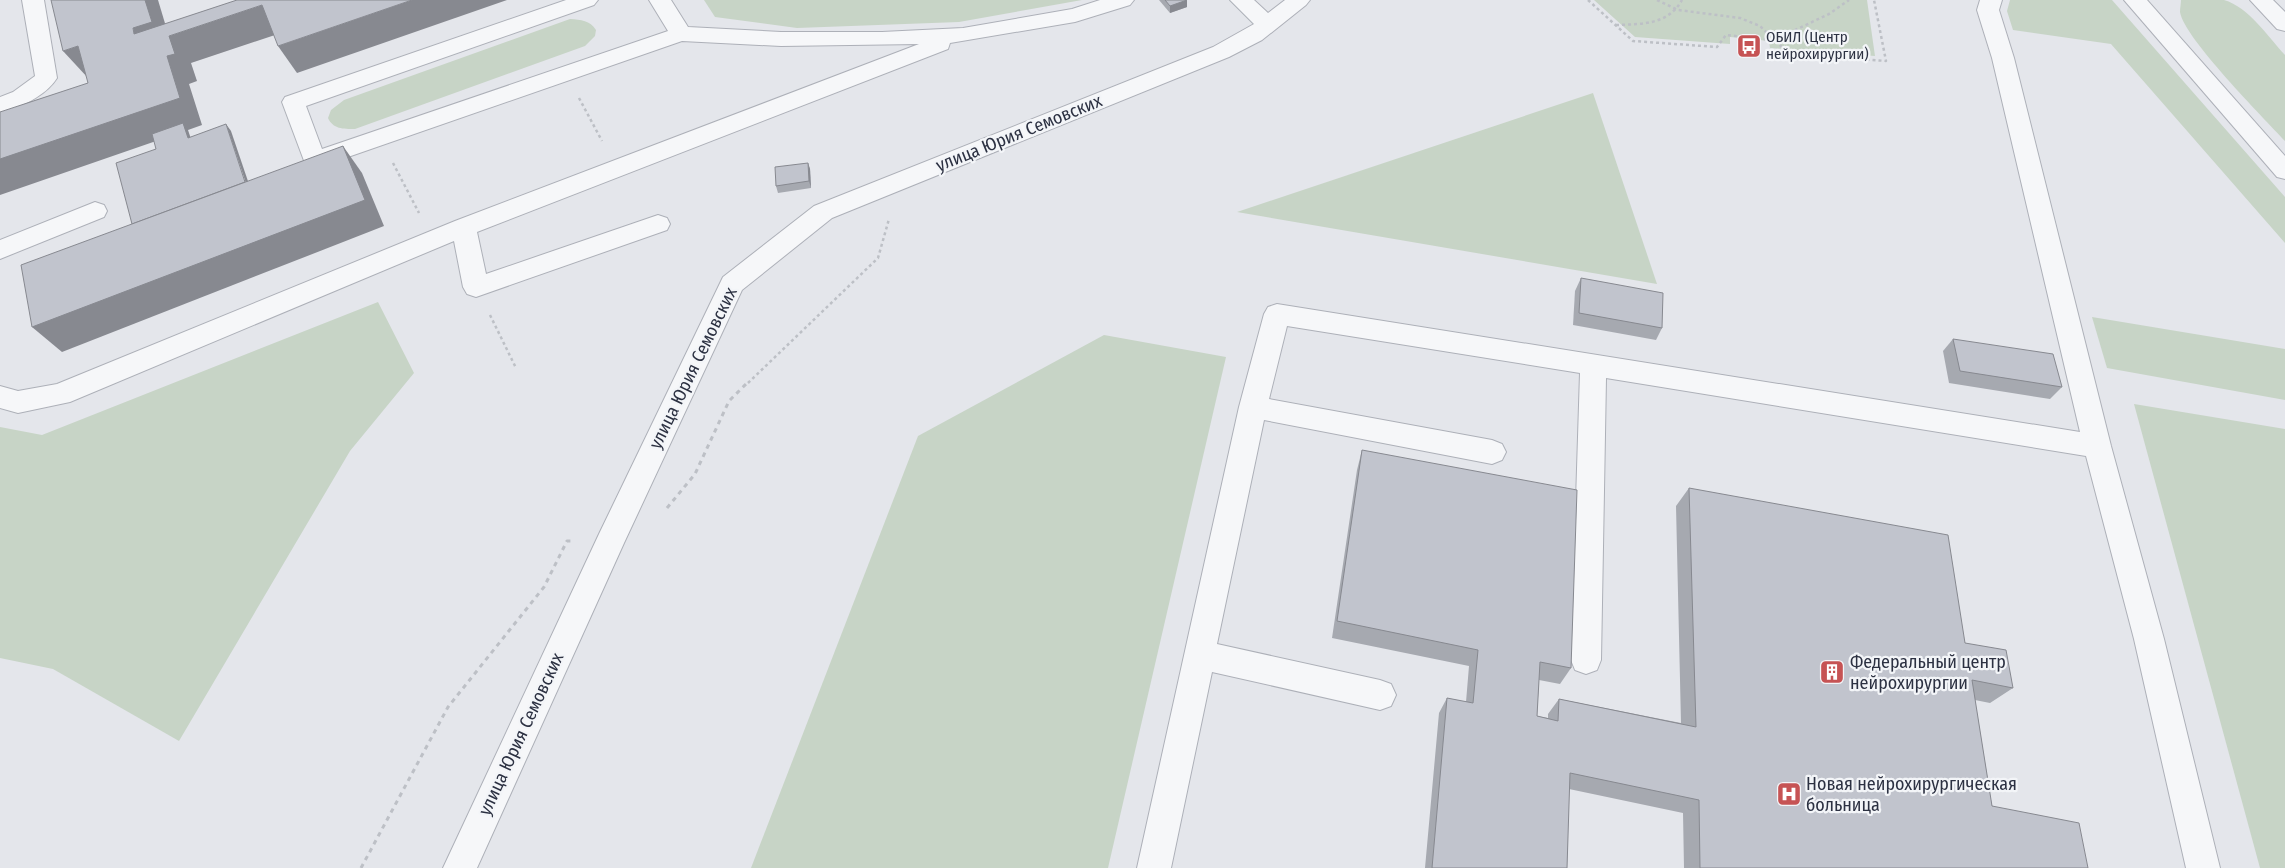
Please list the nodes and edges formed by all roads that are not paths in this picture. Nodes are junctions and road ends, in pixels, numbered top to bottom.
1 (33, 0) edge
2 (587, 0) edge
3 (660, 0) edge
4 (1123, 0) edge
5 (1241, 0) edge
6 (1299, 0) edge
7 (1991, 0) edge
8 (2135, 0) edge
9 (2261, 0) edge
10 (2285, 24) edge
11 (1268, 25) junction
12 (681, 34) junction
13 (963, 35) junction
14 (0, 105) edge
15 (2285, 171) edge
16 (95, 211) dead end
17 (658, 224) dead end
18 (464, 228) junction
19 (0, 250) edge
20 (1593, 365) junction
21 (0, 397) edge
22 (1254, 407) junction
23 (2097, 446) junction
24 (1492, 452) dead end
25 (1200, 655) junction
26 (1586, 660) dead end
27 (1380, 695) dead end
28 (460, 868) edge
29 (1154, 868) edge
30 (2203, 868) edge

1 - 14 street
2 - 12 street
3 - 12 street
4 - 13 street
5 - 11 street
6 - 11 street, улица Юрия Семовских
7 - 23 street
8 - 15 street
9 - 10 street
11 - 28 street, улица Юрия Семовских
12 - 13 street
13 - 18 street
16 - 19 street
17 - 18 street
18 - 21 street
20 - 22 street
20 - 23 street
20 - 26 street
22 - 24 street
22 - 25 street
23 - 30 street
25 - 27 street
25 - 29 street

